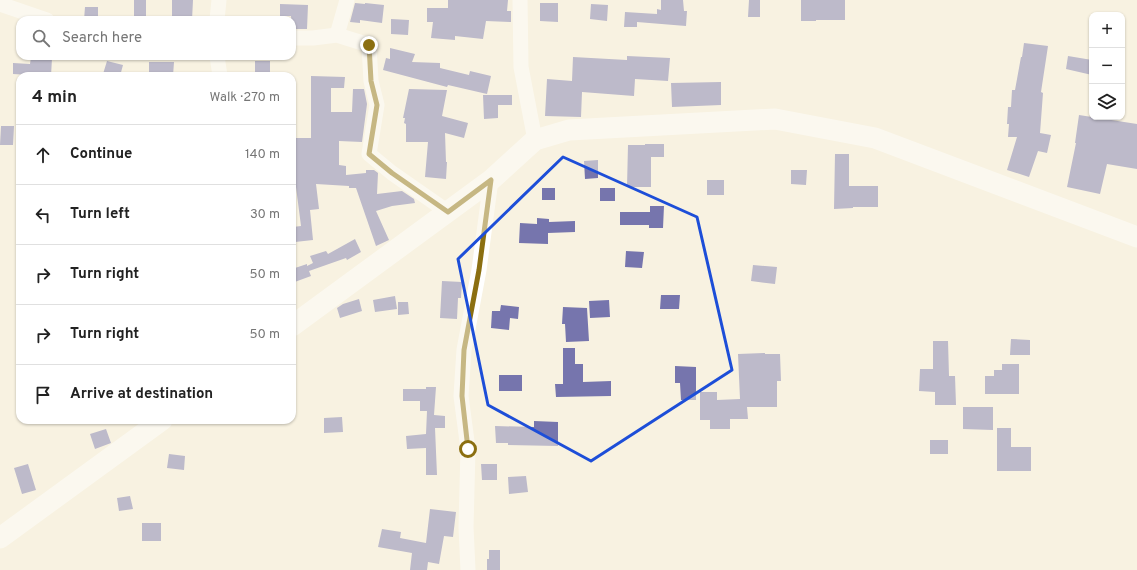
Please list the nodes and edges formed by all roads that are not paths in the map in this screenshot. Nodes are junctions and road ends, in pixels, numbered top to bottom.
1 (219, 0) edge
2 (347, 0) edge
3 (520, 0) edge
4 (0, 4) edge
5 (35, 16) edge
6 (217, 16) edge
7 (337, 35) junction
8 (296, 38) edge
9 (218, 60) edge
10 (219, 72) edge
11 (535, 140) junction
12 (491, 180) junction
13 (448, 212) junction
14 (1137, 237) edge
15 (296, 323) edge
16 (157, 424) edge
17 (0, 538) edge
18 (468, 570) edge

1 - 6 street
2 - 7 street
3 - 11 street
4 - 5 street
7 - 8 street
7 - 13 street
9 - 10 street
11 - 12 street
11 - 14 street
12 - 13 street
12 - 18 street
13 - 15 street
16 - 17 street

